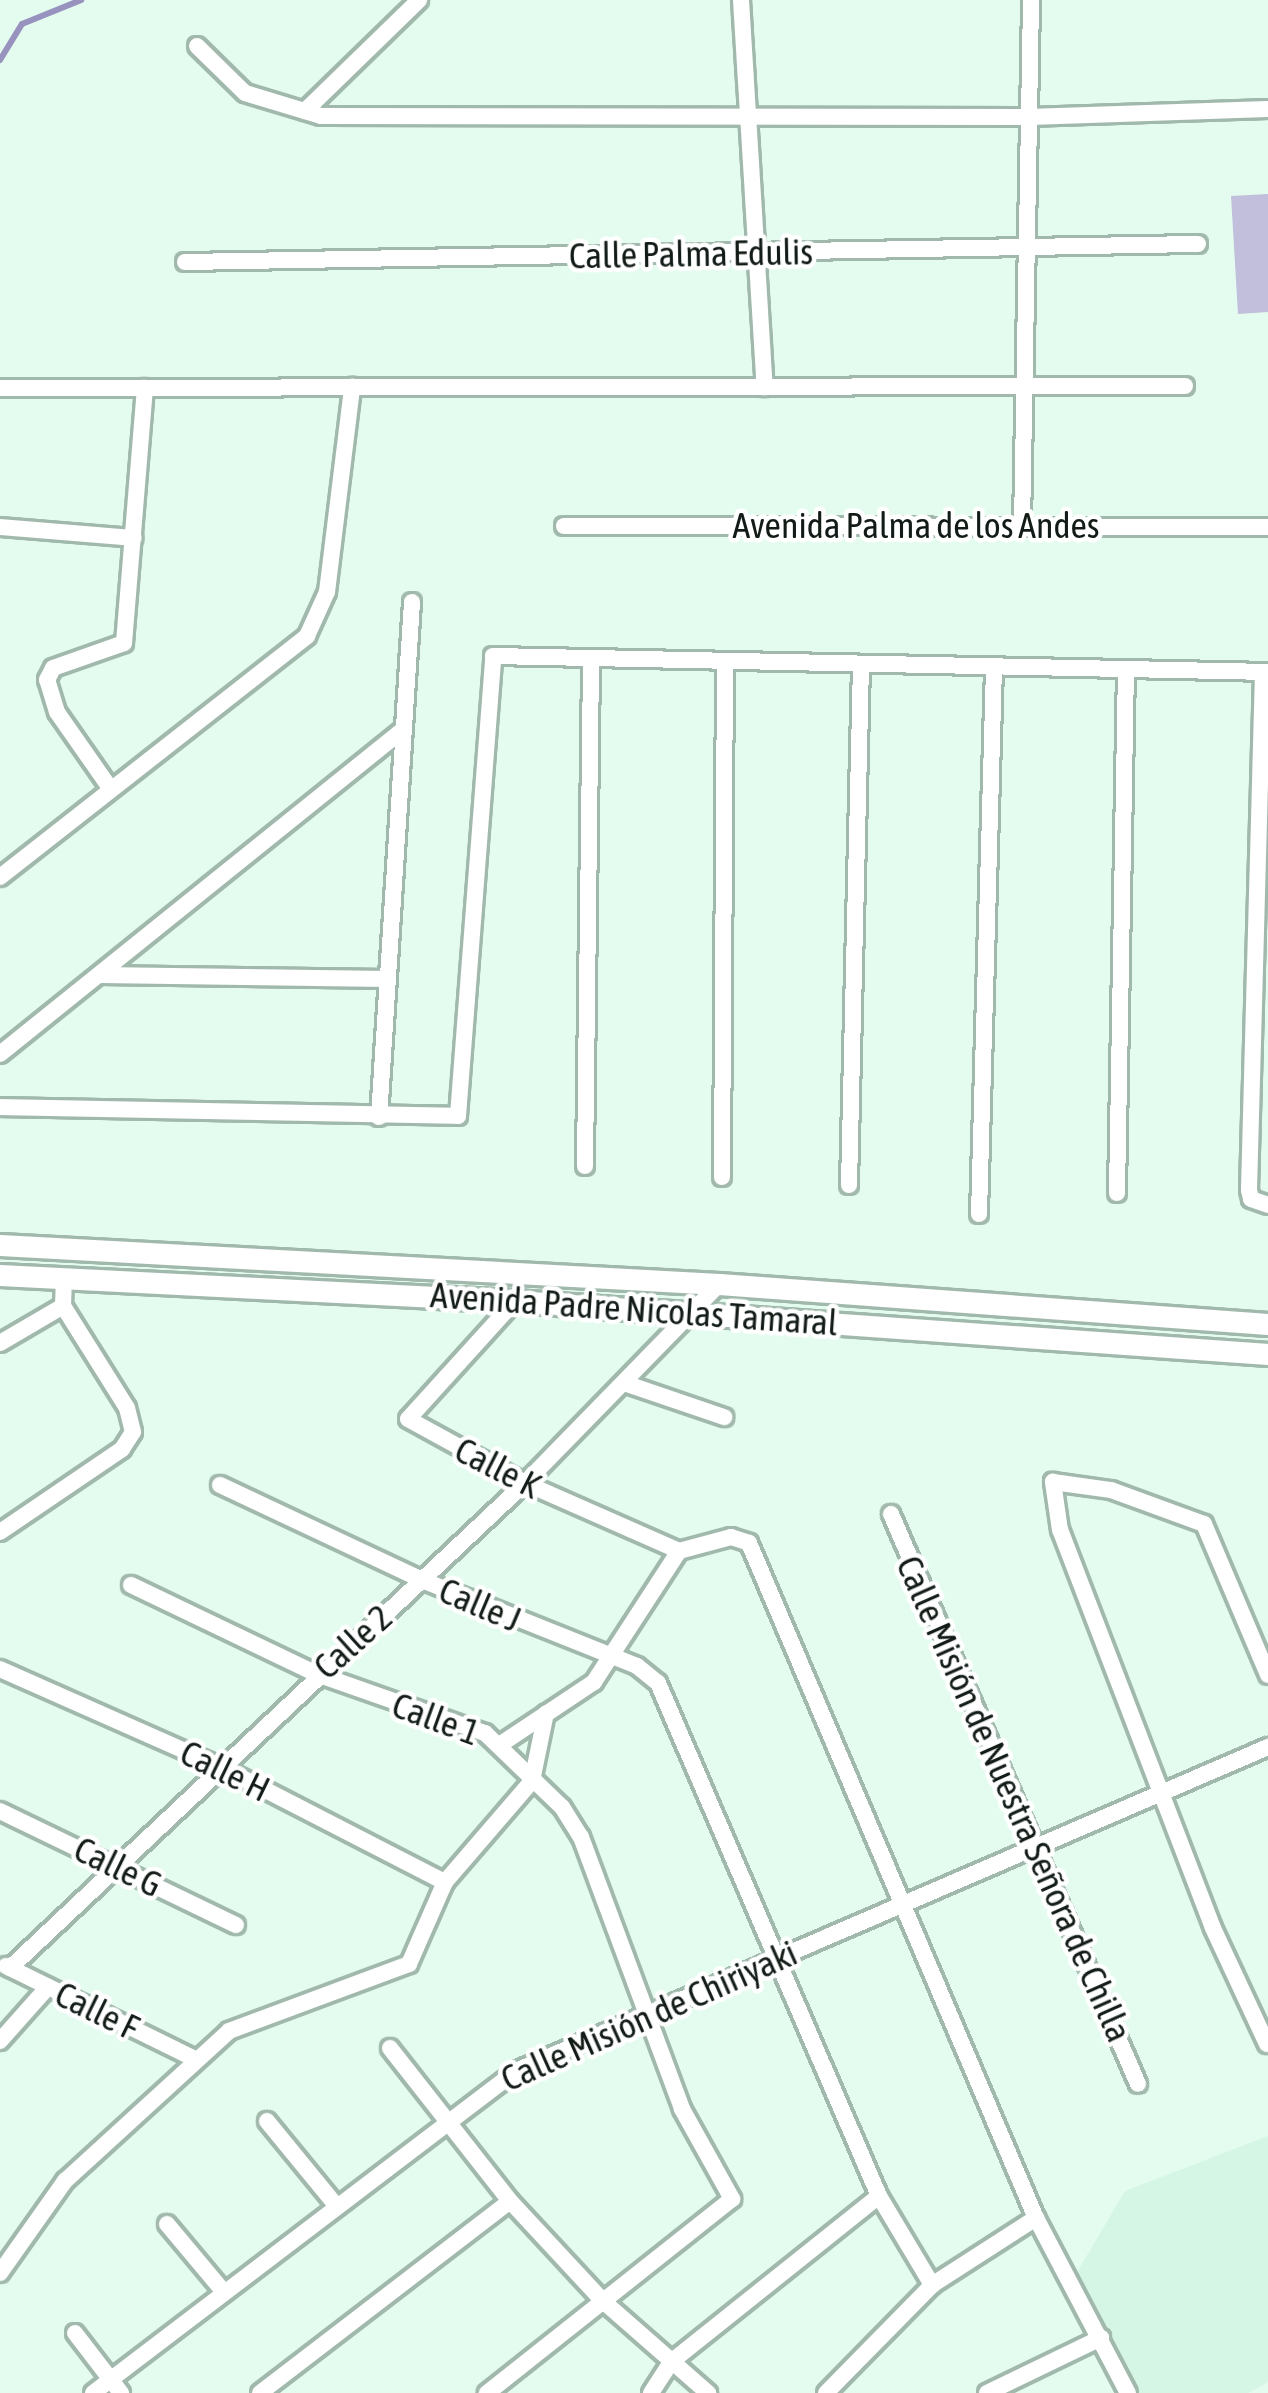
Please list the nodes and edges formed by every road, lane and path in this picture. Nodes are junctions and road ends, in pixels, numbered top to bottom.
1 (419, 0) edge
2 (741, 0) edge
3 (1031, 0) edge
4 (196, 46) dead end
5 (1268, 109) edge
6 (305, 111) junction
7 (744, 116) junction
8 (1029, 117) junction
9 (1027, 243) junction
10 (1198, 244) dead end
11 (757, 254) junction
12 (185, 262) dead end
13 (1185, 386) dead end
14 (765, 387) junction
15 (1024, 387) junction
16 (0, 388) edge
17 (145, 388) junction
18 (352, 388) junction
19 (564, 526) dead end
20 (1022, 526) junction
21 (1268, 526) edge
22 (0, 527) edge
23 (134, 538) junction
24 (412, 602) dead end
25 (591, 658) junction
26 (725, 661) junction
27 (861, 664) junction
28 (994, 667) junction
29 (1126, 670) junction
30 (1265, 672) edge
31 (404, 729) junction
32 (110, 788) junction
33 (0, 877) edge
34 (100, 975) junction
35 (388, 979) junction
36 (0, 1054) edge
37 (0, 1107) edge
38 (379, 1117) junction
39 (585, 1166) dead end
40 (722, 1177) dead end
41 (849, 1185) dead end
42 (1117, 1193) dead end
43 (1268, 1205) edge
44 (979, 1214) dead end
45 (0, 1245) edge
46 (0, 1275) edge
47 (64, 1277) junction
48 (719, 1284) junction
49 (515, 1300) junction
50 (63, 1306) junction
51 (694, 1313) junction
52 (1268, 1324) edge
53 (0, 1343) edge
54 (1268, 1354) edge
55 (624, 1383) junction
56 (724, 1417) dead end
57 (525, 1483) junction
58 (220, 1485) dead end
59 (890, 1514) dead end
60 (0, 1532) edge
61 (679, 1552) junction
62 (422, 1580) junction
63 (130, 1586) dead end
64 (612, 1657) junction
65 (0, 1669) edge
66 (316, 1674) junction
67 (1268, 1675) edge
68 (546, 1713) junction
69 (501, 1744) junction
70 (1268, 1747) edge
71 (219, 1766) junction
72 (532, 1781) junction
73 (1163, 1793) junction
74 (0, 1811) edge
75 (1035, 1847) junction
76 (114, 1864) junction
77 (445, 1882) junction
78 (902, 1904) junction
79 (236, 1925) dead end
80 (772, 1960) junction
81 (5, 1966) edge
82 (49, 1987) junction
83 (643, 2014) junction
84 (0, 2041) edge
85 (1267, 2044) edge
86 (391, 2048) dead end
87 (193, 2058) junction
88 (1138, 2084) dead end
89 (443, 2119) junction
90 (267, 2121) dead end
91 (879, 2196) junction
92 (510, 2200) junction
93 (334, 2204) junction
94 (1036, 2218) junction
95 (167, 2224) dead end
96 (0, 2273) edge
97 (932, 2285) junction
98 (223, 2290) junction
99 (603, 2300) junction
100 (75, 2333) dead end
101 (1100, 2338) junction
102 (671, 2362) junction
103 (115, 2386) edge
104 (93, 2393) edge
105 (260, 2393) edge
106 (487, 2393) edge
107 (651, 2393) edge
108 (708, 2393) edge
109 (826, 2393) edge
110 (987, 2393) edge
111 (1127, 2393) edge

1 - 6 street
2 - 7 street
3 - 8 street
4 - 6 street
5 - 8 street
6 - 7 street
7 - 8 street
7 - 11 street
8 - 9 street
9 - 10 street, Calle Palma Edulis
9 - 11 street, Calle Palma Edulis
9 - 15 street
11 - 12 street, Calle Palma Edulis
11 - 14 street
13 - 15 street
14 - 15 street
14 - 18 street
15 - 20 street
16 - 17 street
17 - 18 street
17 - 23 street
18 - 32 street
19 - 20 street, Avenida Palma de los Andes
20 - 21 street, Avenida Palma de los Andes
22 - 23 street
23 - 32 street
24 - 31 street
25 - 26 street
25 - 38 street
25 - 39 street
26 - 27 street
26 - 40 street
27 - 28 street
27 - 41 street
28 - 29 street
28 - 44 street
29 - 30 street
29 - 42 street
30 - 43 street
31 - 34 street
31 - 35 street
32 - 33 street
34 - 35 street
34 - 36 street
35 - 38 street
37 - 38 street
45 - 48 street, Avenida Padre Nicolas Tamaral
46 - 47 street, Avenida Padre Nicolas Tamaral
47 - 49 street, Avenida Padre Nicolas Tamaral
47 - 50 street
48 - 51 street, Calle 2
48 - 52 street, Avenida Padre Nicolas Tamaral
49 - 51 street, Avenida Padre Nicolas Tamaral
49 - 57 street, Calle K
50 - 53 street
50 - 60 street
51 - 54 street, Avenida Padre Nicolas Tamaral
51 - 55 street, Calle 2
55 - 56 street
55 - 57 street, Calle 2
57 - 61 street, Calle K
57 - 62 street, Calle 2
58 - 62 street, Calle J
59 - 75 street, Calle Misión de Nuestra Señora de Chilla
61 - 64 street
61 - 78 street
62 - 64 street, Calle J
62 - 66 street, Calle 2
63 - 66 street, Calle 1
64 - 68 street
64 - 80 street, Calle J
65 - 71 street, Calle H
66 - 69 street, Calle 1
66 - 71 street, Calle 2
67 - 73 street
68 - 69 street
68 - 72 street
69 - 72 street, Calle 1
70 - 73 street, Calle Misión de Chiriyaki
71 - 76 street, Calle 2
71 - 77 street, Calle H
72 - 77 street
72 - 83 street, Calle 1
73 - 75 street, Calle Misión de Chiriyaki
73 - 85 street
74 - 76 street, Calle G
75 - 78 street, Calle Misión de Chiriyaki
75 - 88 street, Calle Misión de Nuestra Señora de Chilla
76 - 79 street, Calle G
76 - 81 street, Calle 2
77 - 87 street
78 - 80 street, Calle Misión de Chiriyaki
78 - 94 street
80 - 83 street, Calle Misión de Chiriyaki
80 - 91 street, Calle J
81 - 82 street, Calle F
82 - 84 street
82 - 87 street, Calle F
83 - 89 street, Calle Misión de Chiriyaki
83 - 99 street, Calle 1
86 - 89 street
87 - 96 street
89 - 92 street
89 - 93 street, Calle Misión de Chiriyaki
90 - 93 street
91 - 97 street, Calle J
91 - 102 street
92 - 99 street
92 - 105 street
93 - 98 street, Calle Misión de Chiriyaki
94 - 97 street
94 - 101 street
95 - 98 street
97 - 109 street
98 - 103 street, Calle Misión de Chiriyaki
99 - 102 street
99 - 106 street
100 - 103 street
101 - 110 street
101 - 111 street
102 - 107 street
102 - 108 street
103 - 104 street, Calle Misión de Chiriyaki

